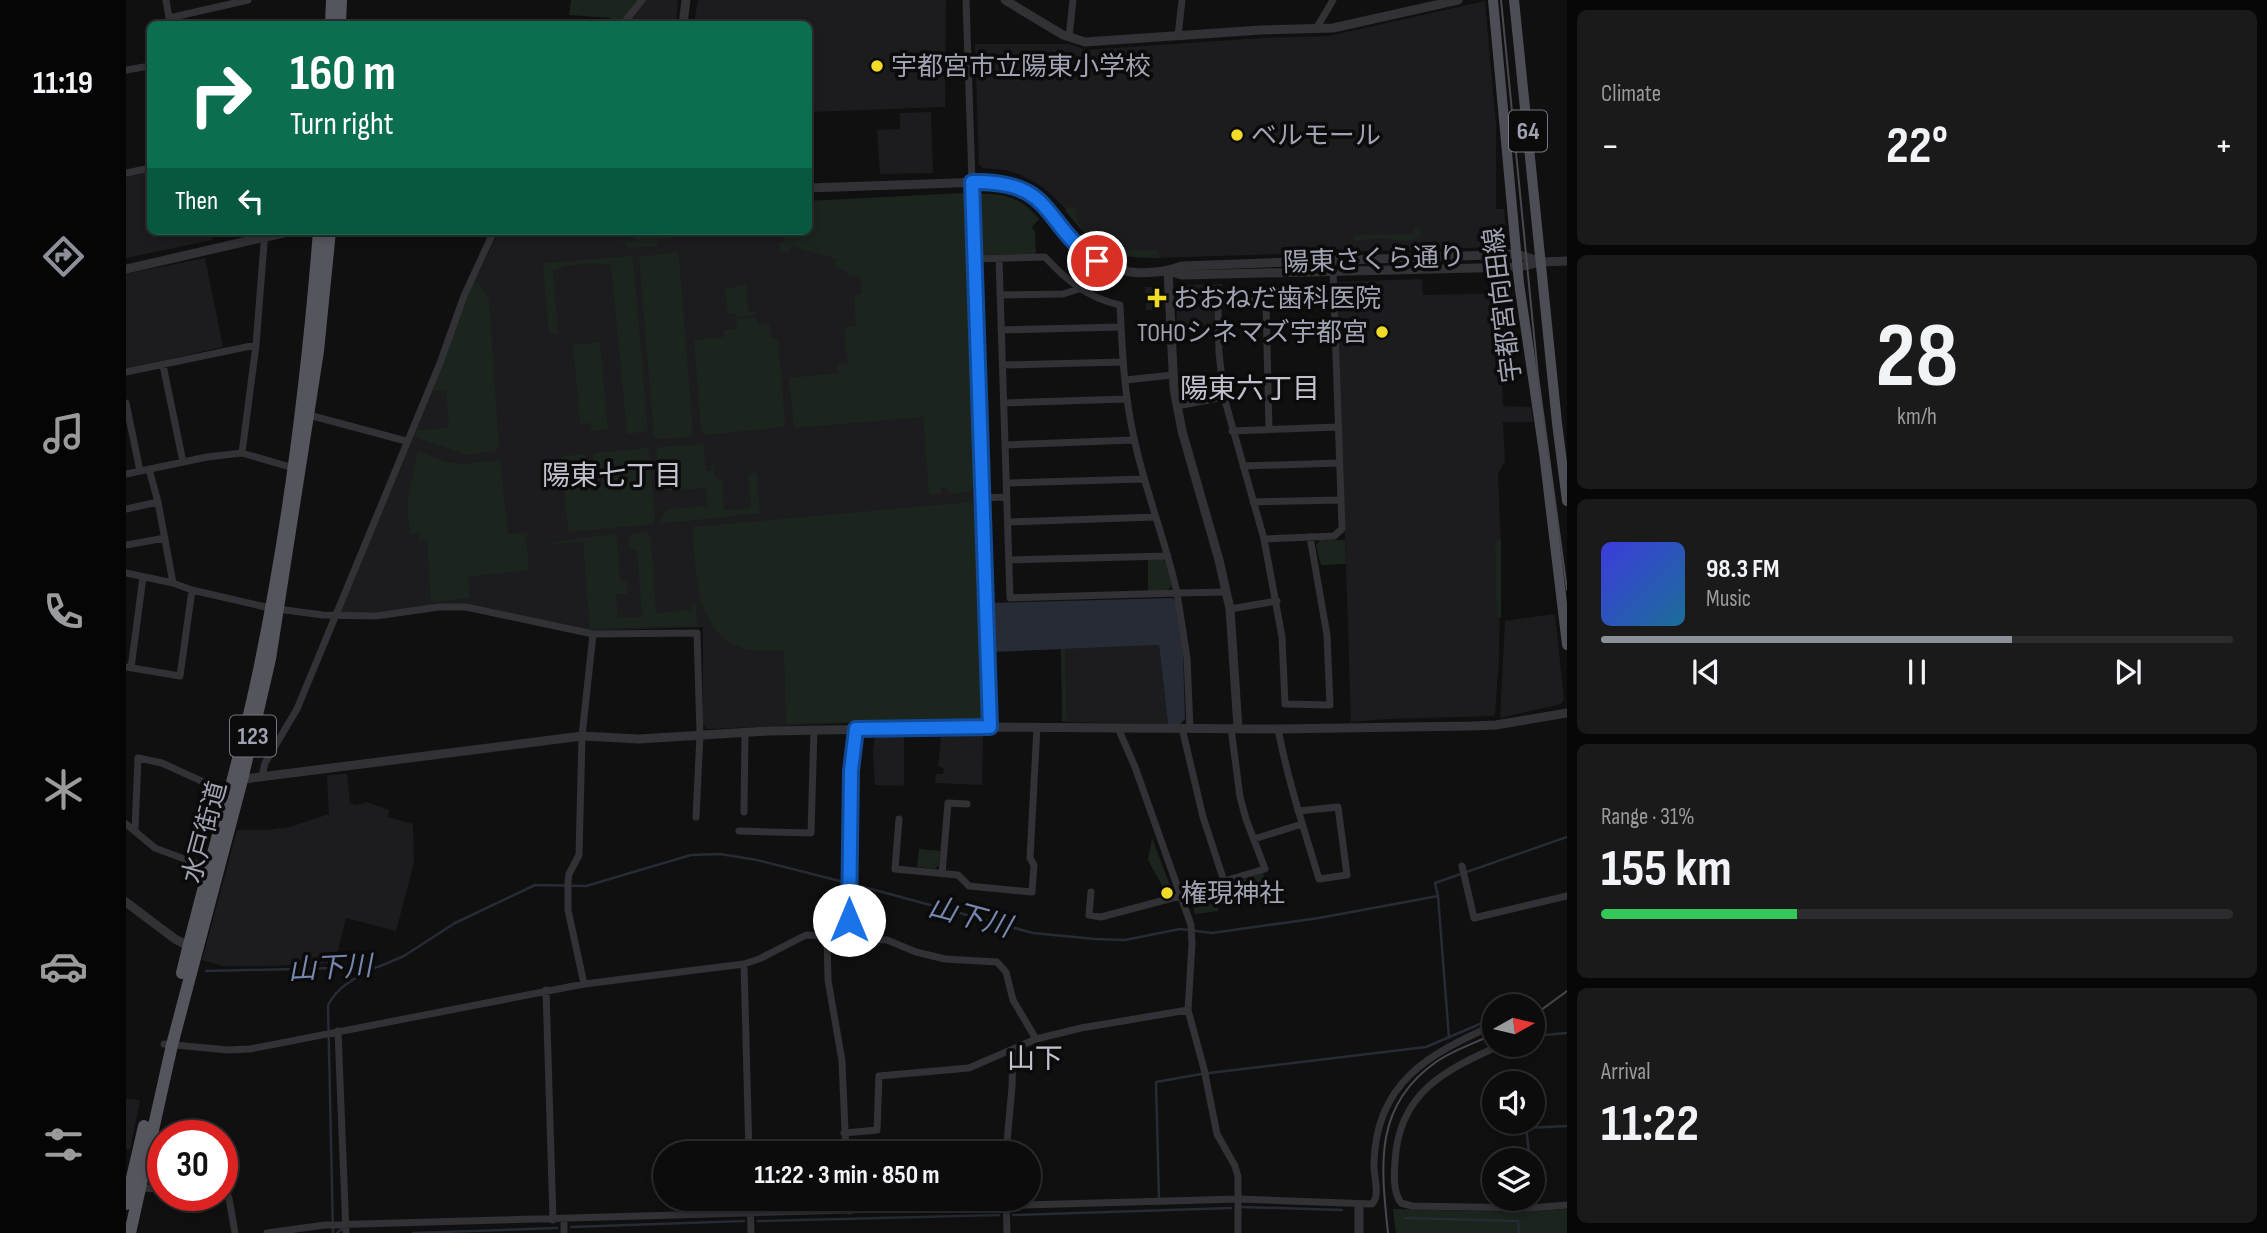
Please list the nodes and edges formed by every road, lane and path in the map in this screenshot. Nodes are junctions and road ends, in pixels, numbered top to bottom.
1 (166, 0) edge
2 (248, 0) edge
3 (332, 0) edge
4 (341, 0) edge
5 (642, 0) edge
6 (686, 0) edge
7 (966, 0) edge
8 (1005, 0) edge
9 (1073, 0) edge
10 (1182, 0) edge
11 (1334, 0) edge
12 (1458, 0) edge
13 (1493, 0) edge
14 (1514, 0) edge
15 (331, 21) edge
16 (340, 21) edge
17 (624, 21) edge
18 (682, 21) edge
19 (1316, 29) junction
20 (1178, 36) junction
21 (1069, 37) junction
22 (147, 66) edge
23 (126, 70) edge
24 (126, 167) edge
25 (147, 169) edge
26 (126, 173) edge
27 (972, 182) junction
28 (812, 188) edge
29 (260, 235) edge
30 (264, 235) edge
31 (319, 235) edge
32 (330, 235) edge
33 (492, 235) edge
34 (1517, 254) junction
35 (974, 259) junction
36 (999, 259) junction
37 (1567, 261) edge
38 (1541, 262) junction
39 (1518, 267) junction
40 (126, 269) edge
41 (1333, 270) junction
42 (1168, 271) junction
43 (1079, 289) junction
44 (1000, 295) junction
45 (1121, 327) junction
46 (1001, 330) junction
47 (256, 345) junction
48 (1123, 362) junction
49 (163, 365) junction
50 (1003, 365) junction
51 (126, 372) edge
52 (1173, 375) junction
53 (1125, 380) junction
54 (1224, 397) junction
55 (1127, 399) junction
56 (126, 403) edge
57 (1004, 403) junction
58 (1177, 406) junction
59 (304, 414) junction
60 (1338, 427) junction
61 (1269, 429) junction
62 (1232, 430) junction
63 (1134, 440) junction
64 (406, 441) junction
65 (1005, 445) junction
66 (242, 453) junction
67 (183, 462) junction
68 (1339, 463) junction
69 (1242, 466) junction
70 (296, 469) junction
71 (144, 470) junction
72 (126, 474) edge
73 (1144, 479) junction
74 (1006, 483) junction
75 (1006, 497) junction
76 (982, 498) junction
77 (1340, 500) junction
78 (1567, 501) edge
79 (158, 502) junction
80 (1253, 502) junction
81 (126, 509) edge
82 (1155, 517) junction
83 (1008, 522) junction
84 (1310, 537) junction
85 (165, 538) junction
86 (1264, 539) junction
87 (126, 545) edge
88 (1168, 555) junction
89 (1009, 561) junction
90 (126, 573) edge
91 (143, 577) junction
92 (173, 583) junction
93 (192, 590) junction
94 (1226, 592) junction
95 (1177, 593) junction
96 (1277, 601) junction
97 (275, 609) junction
98 (1230, 609) junction
99 (334, 615) junction
100 (593, 634) junction
101 (1567, 645) edge
102 (128, 668) edge
103 (1567, 713) edge
104 (990, 727) junction
105 (1037, 727) junction
106 (1118, 728) junction
107 (1186, 728) junction
108 (1234, 728) junction
109 (814, 729) junction
110 (856, 729) junction
111 (1278, 729) junction
112 (746, 732) junction
113 (700, 735) junction
114 (582, 736) junction
115 (262, 776) junction
116 (235, 788) junction
117 (967, 804) dead end
118 (1298, 811) junction
119 (744, 812) dead end
120 (696, 817) dead end
121 (899, 819) dead end
122 (126, 824) edge
123 (1302, 824) junction
124 (135, 831) junction
125 (739, 831) dead end
126 (1254, 839) junction
127 (1462, 867) dead end
128 (213, 870) junction
129 (942, 874) junction
130 (1091, 891) dead end
131 (1180, 896) junction
132 (1567, 896) edge
133 (126, 902) edge
134 (827, 936) junction
135 (849, 937) junction
136 (192, 948) junction
137 (744, 964) junction
138 (584, 984) junction
139 (546, 990) junction
140 (1188, 1010) junction
141 (338, 1031) junction
142 (1482, 1031) edge
143 (1036, 1039) junction
144 (168, 1045) junction
145 (1013, 1049) junction
146 (1482, 1054) edge
147 (844, 1133) junction
148 (749, 1141) edge
149 (845, 1141) edge
150 (1007, 1141) edge
151 (137, 1154) edge
152 (139, 1188) junction
153 (147, 1188) edge
154 (1238, 1196) junction
155 (1041, 1202) edge
156 (126, 1204) edge
157 (1359, 1205) junction
158 (1567, 1205) edge
159 (231, 1211) edge
160 (751, 1211) edge
161 (850, 1211) edge
162 (1006, 1211) edge
163 (751, 1214) junction
164 (564, 1219) junction
165 (553, 1220) junction
166 (346, 1229) edge
167 (130, 1233) edge
168 (235, 1233) edge
169 (267, 1233) edge
170 (564, 1233) edge
171 (751, 1233) edge
172 (1007, 1233) edge
173 (1238, 1233) edge
174 (1359, 1233) edge

1 - 2 street
3 - 15 highway
4 - 16 highway
5 - 17 street
6 - 18 street
7 - 27 street
8 - 21 street
9 - 21 street
10 - 20 street
11 - 19 street
12 - 19 street
13 - 34 main road, 宇都宮向田線 / 64
14 - 38 main road, 宇都宮向田線 / 64
19 - 20 street
20 - 21 street
22 - 23 street
24 - 26 street
25 - 26 street
27 - 28 street, 陽東さくら通り
27 - 35 street
27 - 42 street, 陽東さくら通り
29 - 40 street
30 - 47 street
31 - 59 highway, 水戸街道 / 123
32 - 59 highway, 水戸街道 / 123
33 - 64 street
34 - 38 street, 陽東さくら通り
34 - 39 main road, 宇都宮向田線 / 64
34 - 42 street, 陽東さくら通り
35 - 36 street
35 - 76 street
36 - 43 street
36 - 44 street
37 - 38 street
38 - 39 street, 陽東さくら通り
38 - 78 main road, 宇都宮向田線 / 64
39 - 41 street, 陽東さくら通り
39 - 101 main road, 宇都宮向田線 / 64
41 - 42 street, 陽東さくら通り
41 - 60 street
42 - 52 street
43 - 44 street
43 - 45 street
44 - 46 street
45 - 46 street
45 - 48 street
46 - 50 street
47 - 49 street
47 - 66 street
48 - 50 street
48 - 53 street
49 - 51 street
49 - 67 street
50 - 57 street
52 - 53 street
52 - 58 street
53 - 55 street
54 - 58 street
54 - 61 street
54 - 62 street
55 - 57 street
55 - 63 street
56 - 71 street
57 - 65 street
58 - 94 street
59 - 64 street
59 - 70 highway, 水戸街道 / 123
60 - 61 street
60 - 68 street
61 - 62 street
62 - 69 street
63 - 65 street
63 - 73 street
64 - 99 street
65 - 74 street
66 - 67 street
66 - 70 street
67 - 71 street
68 - 69 street
68 - 77 street
69 - 80 street
70 - 97 highway, 水戸街道 / 123
71 - 72 street
71 - 79 street
73 - 74 street
73 - 82 street
74 - 75 street
75 - 76 street
75 - 83 street
76 - 104 street
77 - 80 street
77 - 84 street
79 - 81 street
79 - 85 street
80 - 86 street
82 - 83 street
82 - 88 street
83 - 89 street
84 - 86 street
84 - 96 street
85 - 87 street
85 - 92 street
86 - 96 street
88 - 89 street
88 - 95 street
89 - 95 street
90 - 91 street
91 - 92 street
91 - 102 street
92 - 93 street
93 - 97 street
93 - 102 street
94 - 95 street
94 - 98 street
95 - 107 street
96 - 98 street
97 - 99 street
97 - 116 highway, 水戸街道 / 123
98 - 108 street
99 - 100 street
99 - 115 street
100 - 113 street
100 - 114 street
103 - 111 street
104 - 105 street
104 - 110 street
105 - 106 street
105 - 129 street
106 - 107 street
106 - 131 street
107 - 108 street
107 - 126 street
108 - 111 street
108 - 126 street
109 - 110 street
109 - 112 street
109 - 125 street
110 - 135 street
111 - 118 street
112 - 113 street
112 - 119 street
113 - 114 street
113 - 120 street
114 - 115 street
114 - 138 street
115 - 116 street
116 - 124 street
116 - 128 highway, 水戸街道 / 123
117 - 129 street
118 - 123 street
118 - 123 street
121 - 129 street
122 - 124 street
123 - 126 street
124 - 128 street
127 - 132 street
128 - 136 highway, 水戸街道 / 123
130 - 131 street
131 - 140 street
133 - 136 street
134 - 135 street
134 - 137 street
134 - 147 street
135 - 143 street
136 - 144 highway, 水戸街道 / 123
137 - 138 street
137 - 148 street
138 - 139 street
139 - 141 street
139 - 165 street
140 - 143 street
140 - 154 street
141 - 144 street
141 - 166 street
142 - 157 street
143 - 145 street
144 - 151 highway, 水戸街道 / 123
145 - 147 street
145 - 150 street
146 - 158 street
147 - 149 street
151 - 152 highway, 水戸街道 / 123
151 - 156 highway, 水戸街道 / 123
152 - 153 street
152 - 167 highway, 水戸街道 / 123
154 - 155 street
154 - 157 street
154 - 173 street
157 - 174 street
159 - 168 street
160 - 163 street
161 - 163 street
162 - 172 street
163 - 164 street
163 - 171 street
164 - 165 street
164 - 170 street
165 - 166 street
166 - 169 street

